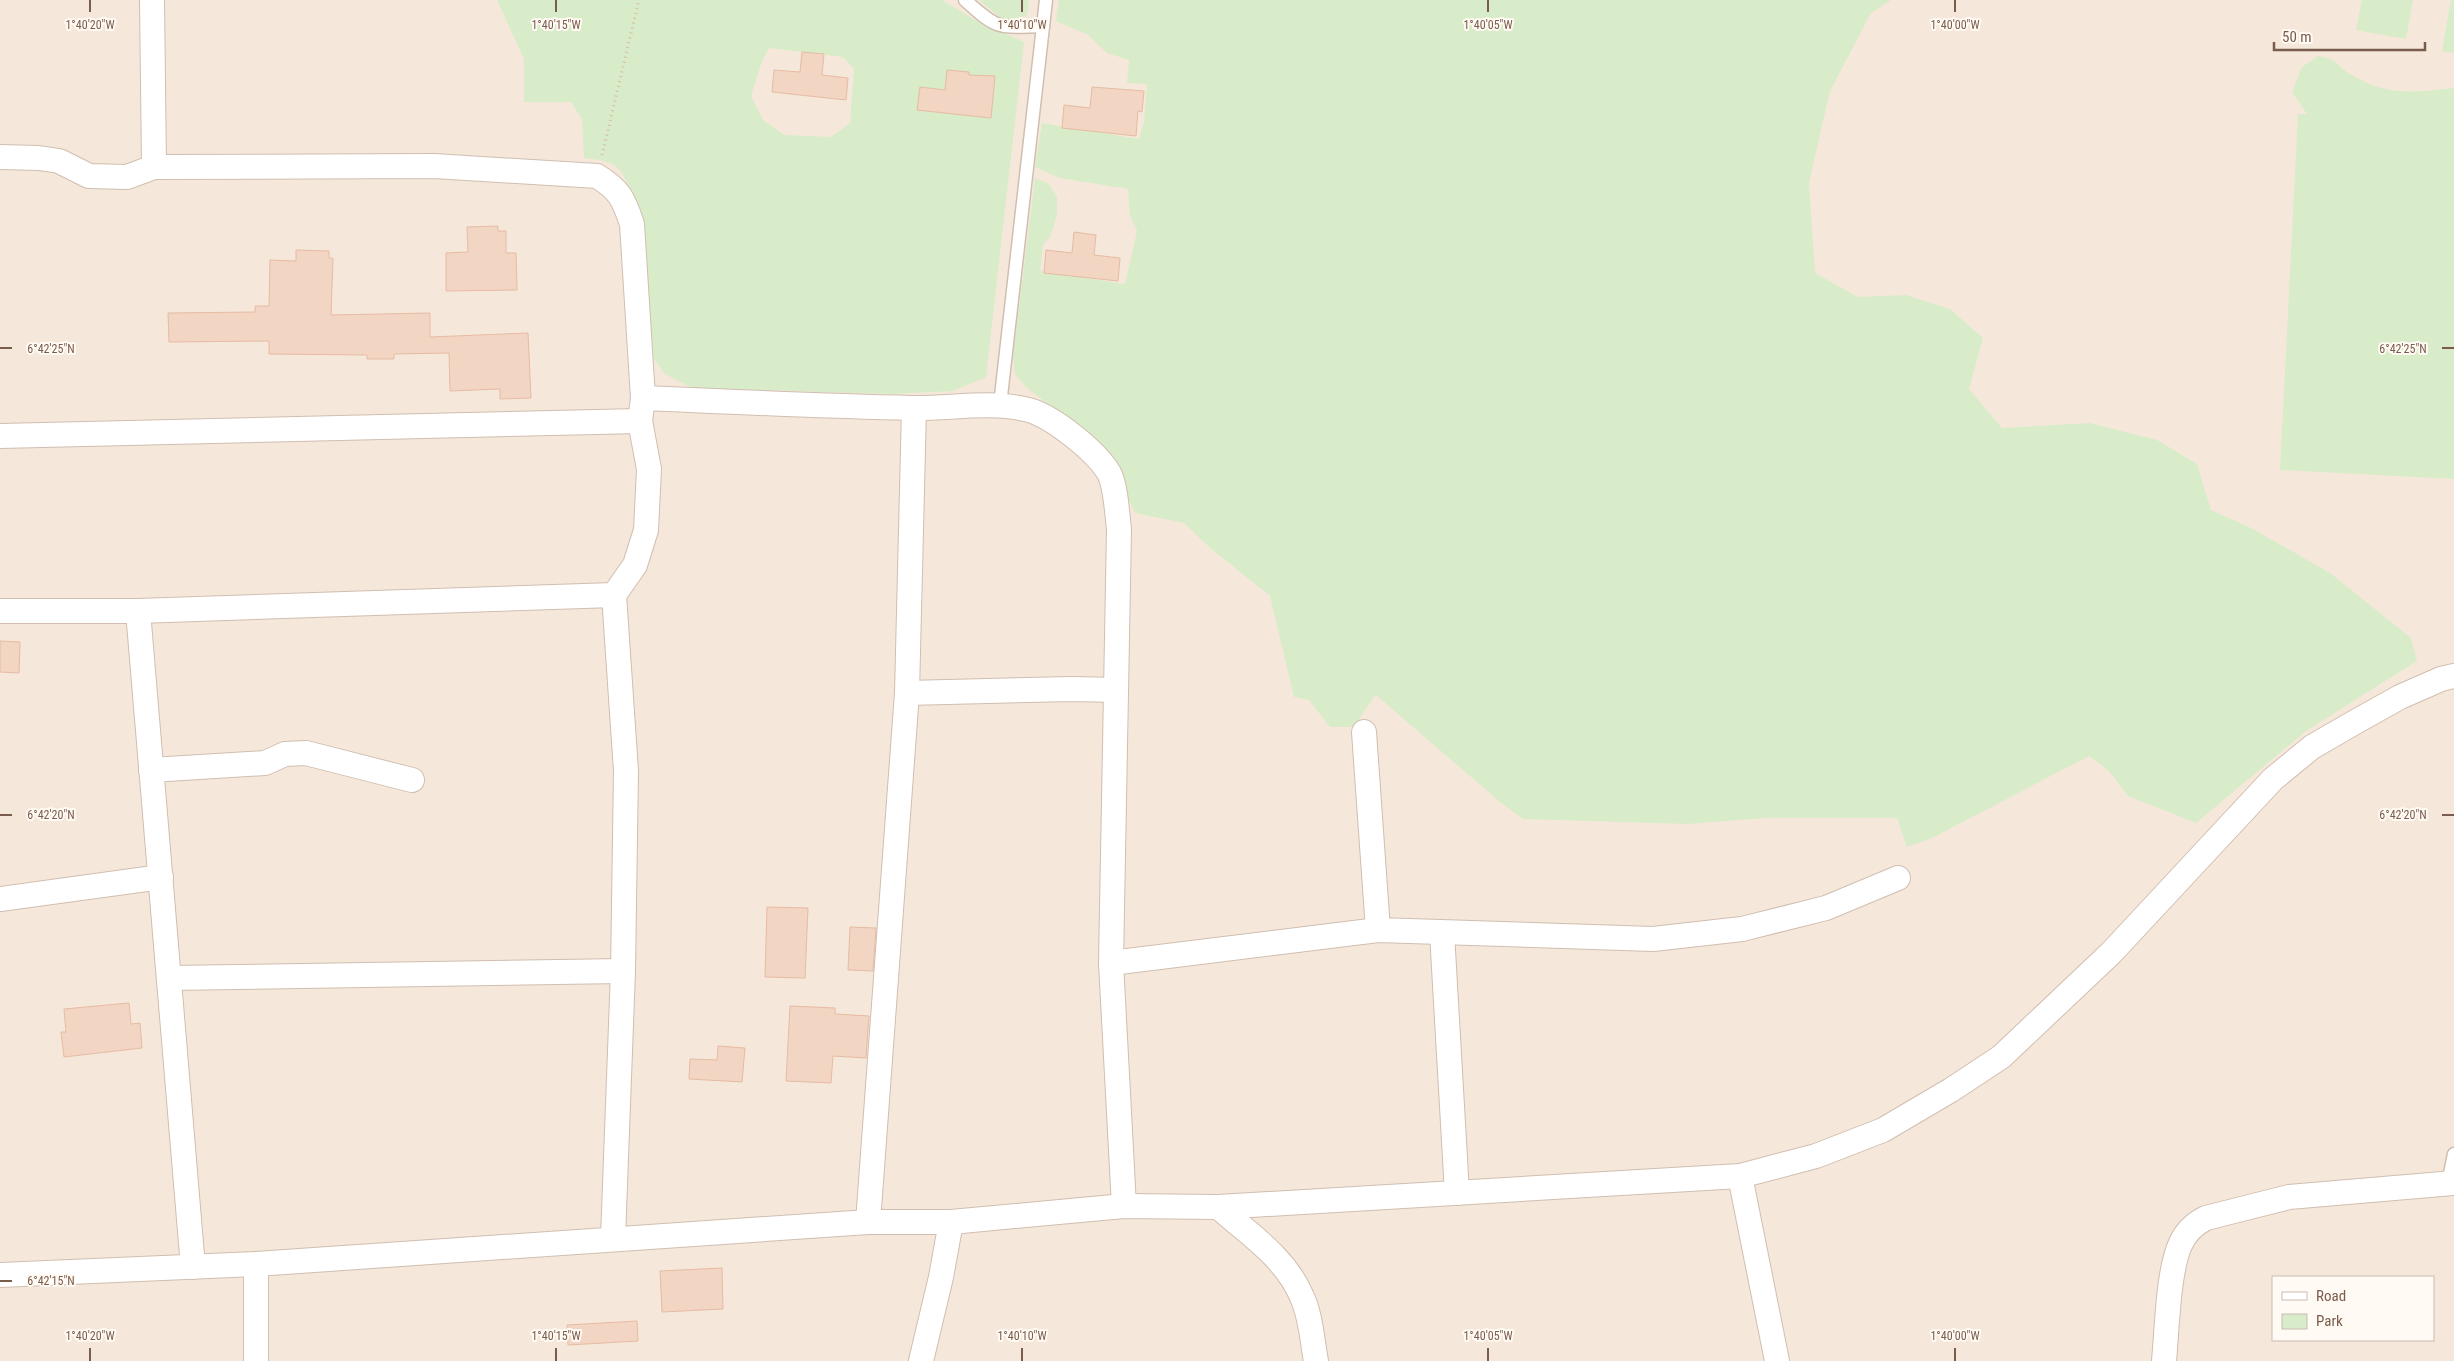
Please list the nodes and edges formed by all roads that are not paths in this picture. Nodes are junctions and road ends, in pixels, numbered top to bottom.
1 (152, 0) edge
2 (965, 0) edge
3 (1046, 0) edge
4 (1043, 26) junction
5 (0, 157) edge
6 (154, 167) junction
7 (1000, 405) junction
8 (914, 408) junction
9 (642, 410) junction
10 (0, 436) edge
11 (614, 595) junction
12 (138, 610) junction
13 (0, 611) edge
14 (2454, 676) edge
15 (1116, 690) junction
16 (907, 694) junction
17 (1364, 732) dead end
18 (151, 770) junction
19 (412, 780) dead end
20 (161, 878) junction
21 (1898, 878) dead end
22 (0, 899) edge
23 (1378, 930) junction
24 (1442, 932) junction
25 (1111, 963) junction
26 (623, 971) junction
27 (169, 978) junction
28 (2454, 1154) edge
29 (1740, 1176) junction
30 (2451, 1183) edge
31 (1457, 1193) junction
32 (1124, 1206) junction
33 (1218, 1207) junction
34 (868, 1222) junction
35 (951, 1222) junction
36 (613, 1238) junction
37 (256, 1264) junction
38 (193, 1267) junction
39 (0, 1275) edge
40 (256, 1361) edge
41 (921, 1361) edge
42 (1316, 1361) edge
43 (1777, 1361) edge
44 (2164, 1361) edge

1 - 6 street
2 - 4 lane
3 - 4 lane
4 - 7 lane
5 - 6 street
6 - 9 street
7 - 8 street
7 - 15 street
8 - 9 street
8 - 16 street
9 - 10 street
9 - 11 street
11 - 12 street
11 - 26 street
12 - 13 street
12 - 18 street
14 - 29 street
15 - 16 street
15 - 25 street
16 - 34 street
17 - 23 street
18 - 19 street
18 - 20 street
20 - 22 street
20 - 27 street
21 - 24 street
23 - 24 street
23 - 25 street
24 - 31 street
25 - 32 street
26 - 27 street
26 - 36 street
27 - 38 street
28 - 30 lane
29 - 31 street
29 - 43 street
30 - 44 street
31 - 33 street
32 - 33 street
32 - 35 street
33 - 42 street
34 - 35 street
34 - 36 street
35 - 41 street
36 - 37 street
37 - 38 street
37 - 40 street
38 - 39 street

